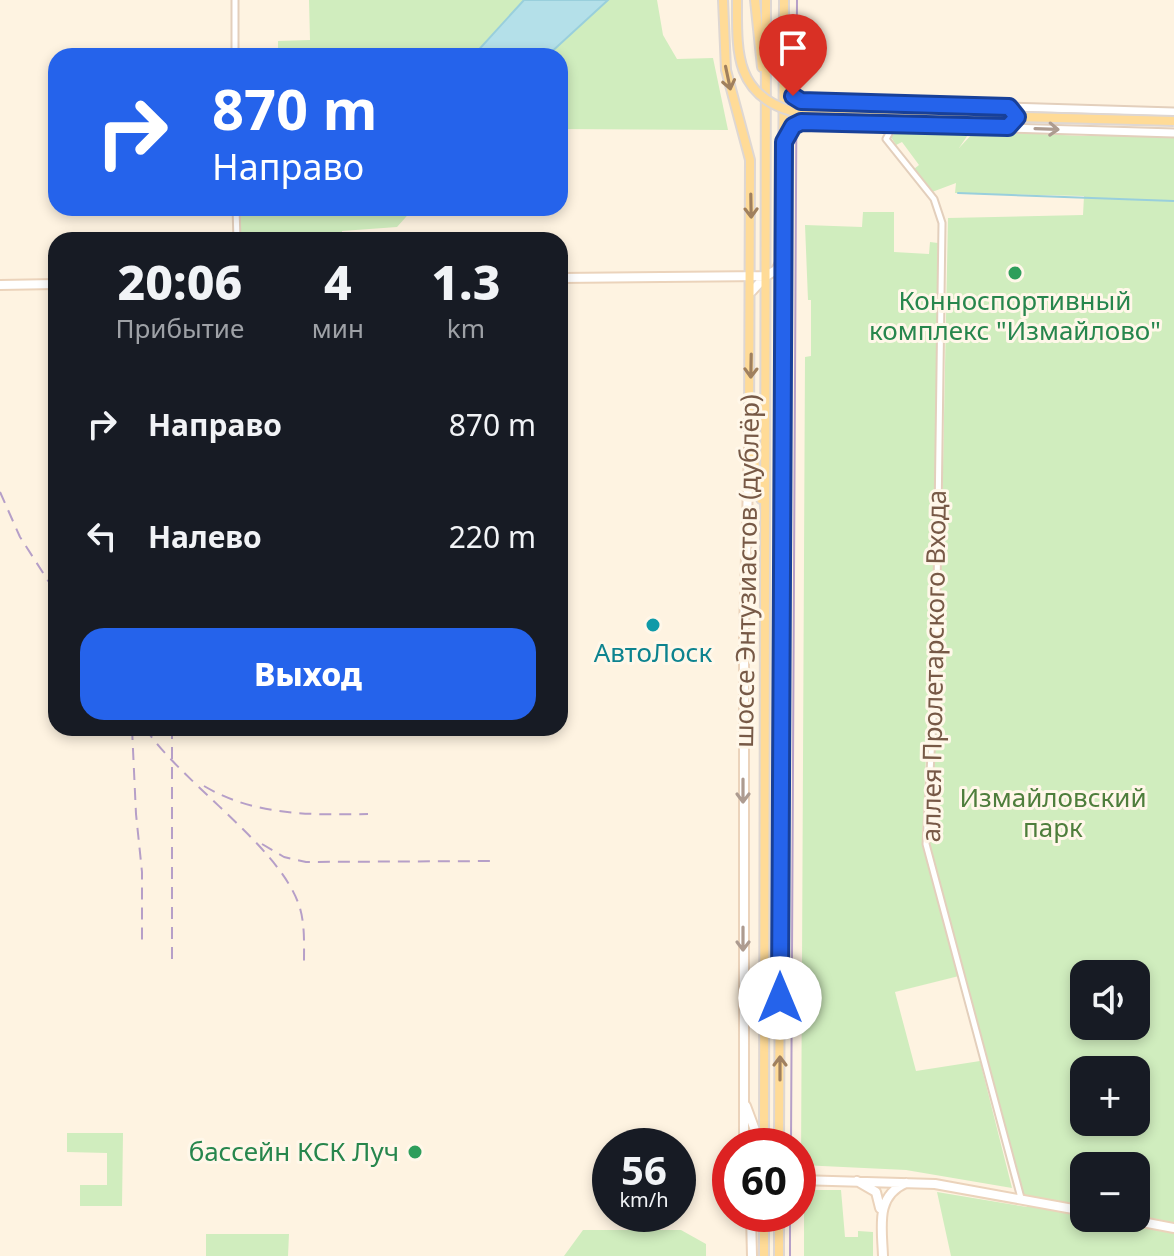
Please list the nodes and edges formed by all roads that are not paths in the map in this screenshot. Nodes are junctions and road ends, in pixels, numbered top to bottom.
1 (235, 0) edge
2 (723, 0) edge
3 (737, 0) edge
4 (755, 0) edge
5 (766, 0) edge
6 (784, 0) edge
7 (235, 48) edge
8 (784, 84) junction
9 (766, 94) junction
10 (1009, 107) junction
11 (1130, 111) junction
12 (1174, 112) edge
13 (1174, 121) edge
14 (897, 124) junction
15 (1008, 127) junction
16 (1131, 132) junction
17 (1174, 133) edge
18 (784, 142) junction
19 (752, 251) junction
20 (782, 259) junction
21 (766, 276) junction
22 (736, 277) junction
23 (752, 277) junction
24 (568, 278) edge
25 (48, 284) edge
26 (0, 285) edge
27 (752, 295) junction
28 (749, 433) junction
29 (765, 516) junction
30 (743, 1093) junction
31 (744, 1128) edge
32 (756, 1128) edge
33 (762, 1128) edge
34 (779, 1128) edge
35 (816, 1180) edge
36 (857, 1181) junction
37 (911, 1182) junction
38 (1021, 1199) junction
39 (1070, 1208) edge
40 (1150, 1223) edge
41 (882, 1227) junction
42 (1174, 1228) edge
43 (751, 1232) edge
44 (764, 1232) edge
45 (779, 1232) edge
46 (752, 1256) edge
47 (764, 1256) edge
48 (779, 1256) edge
49 (883, 1256) edge

1 - 7 street
2 -> 19 main road, шоссе Энтузиастов (дублёр)
3 - 13 main road, bridge
4 - 9 main road
5 - 9 main road
6 - 8 main road
8 - 10 street
8 - 18 main road
9 - 21 main road
10 - 11 street
10 - 15 street
11 - 12 street
11 - 16 street
14 - 15 street
14 - 18 street
14 - 38 street, аллея Пролетарского Входа
15 -> 16 street
16 - 17 street
18 - 20 main road
19 - 22 main road
19 - 23 main road, шоссе Энтузиастов (дублёр)
20 - 21 main road
34 -> 20 main road
21 - 23 main road
21 - 27 main road
21 - 29 main road
22 - 23 main road
22 - 24 main road
22 - 27 main road
23 - 27 main road, шоссе Энтузиастов (дублёр)
25 - 26 main road
27 -> 28 main road, шоссе Энтузиастов (дублёр)
28 - 29 main road
28 -> 30 main road, шоссе Энтузиастов (дублёр)
29 - 33 main road
30 - 31 main road, шоссе Энтузиастов (дублёр)
30 - 32 main road
35 - 36 main road
36 - 37 main road
36 - 41 main road
37 - 38 main road
37 - 41 main road
38 - 39 main road
40 - 42 main road
41 - 49 main road
43 - 46 main road
44 - 47 main road
45 - 48 main road

